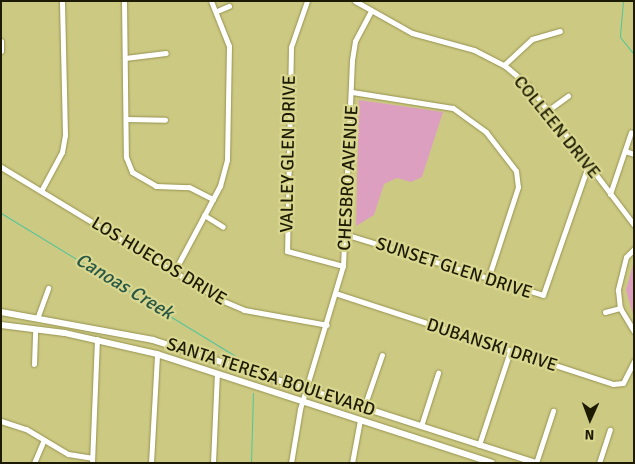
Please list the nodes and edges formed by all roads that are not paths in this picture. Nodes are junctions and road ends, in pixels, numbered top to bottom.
1 (62, 1) edge
2 (124, 1) edge
3 (211, 1) edge
4 (307, 1) edge
5 (355, 1) edge
6 (229, 6) dead end
7 (217, 11) junction
8 (371, 11) junction
9 (560, 31) dead end
10 (1, 41) edge
11 (1, 51) edge
12 (166, 53) dead end
13 (125, 58) junction
14 (504, 64) junction
15 (352, 92) junction
16 (568, 96) dead end
17 (547, 112) junction
18 (126, 118) junction
19 (165, 120) dead end
20 (631, 132) dead end
21 (625, 151) junction
22 (634, 154) edge
23 (1, 166) edge
24 (588, 166) junction
25 (41, 190) junction
26 (610, 194) junction
27 (213, 199) junction
28 (204, 216) junction
29 (634, 225) edge
30 (223, 227) dead end
31 (348, 235) junction
32 (634, 249) edge
33 (343, 266) junction
34 (174, 272) junction
35 (488, 279) junction
36 (48, 288) dead end
37 (338, 294) junction
38 (620, 308) junction
39 (1, 312) edge
40 (605, 312) dead end
41 (38, 316) junction
42 (1, 325) edge
43 (328, 325) junction
44 (35, 329) junction
45 (634, 331) edge
46 (97, 340) junction
47 (510, 351) junction
48 (157, 354) junction
49 (382, 355) dead end
50 (634, 361) edge
51 (34, 364) dead end
52 (217, 373) junction
53 (438, 373) dead end
54 (306, 389) junction
55 (303, 401) junction
56 (364, 407) junction
57 (553, 411) dead end
58 (360, 420) junction
59 (1, 421) edge
60 (421, 426) junction
61 (610, 430) dead end
62 (44, 440) junction
63 (479, 445) junction
64 (470, 459) edge
65 (92, 460) edge
66 (34, 463) edge
67 (151, 463) edge
68 (213, 463) edge
69 (292, 463) edge
70 (352, 463) edge
71 (492, 463) edge
72 (535, 463) edge
73 (599, 463) edge

1 - 25 street
2 - 13 street
3 - 7 street
4 - 33 street, VALLEY GLEN DRIVE
5 - 8 street, COLLEEN DRIVE
6 - 7 street
7 - 27 street
8 - 14 street, COLLEEN DRIVE
8 - 15 street, CHESBRO AVENUE
9 - 14 street
10 - 11 street
12 - 13 street
13 - 18 street
14 - 17 street, COLLEEN DRIVE
15 - 31 street, CHESBRO AVENUE
15 - 35 street
16 - 17 street
17 - 24 street, COLLEEN DRIVE
18 - 19 street
18 - 27 street
20 - 21 street
21 - 22 street
21 - 26 street
23 - 25 street, LOS HUECOS DRIVE
24 - 26 street, COLLEEN DRIVE
24 - 35 street, SUNSET GLEN DRIVE
25 - 34 street, LOS HUECOS DRIVE
26 - 29 street, COLLEEN DRIVE
27 - 28 street
28 - 30 street
28 - 34 street
31 - 33 street, CHESBRO AVENUE
31 - 35 street, SUNSET GLEN DRIVE
32 - 38 street
33 - 37 street, CHESBRO AVENUE
34 - 43 street, LOS HUECOS DRIVE
36 - 41 street
37 - 43 street, CHESBRO AVENUE
37 - 47 street, DUBANSKI DRIVE
38 - 40 street
38 - 45 street
39 - 41 main road, SANTA TERESA BOULEVARD
41 - 54 main road, SANTA TERESA BOULEVARD
42 - 44 main road, SANTA TERESA BOULEVARD
43 - 54 street, CHESBRO AVENUE
44 - 46 main road, SANTA TERESA BOULEVARD
44 - 51 street
46 - 48 main road, SANTA TERESA BOULEVARD
46 - 65 street
47 - 50 street, DUBANSKI DRIVE
47 - 63 street
48 - 52 main road, SANTA TERESA BOULEVARD
48 - 67 street
49 - 56 street
52 - 55 main road, SANTA TERESA BOULEVARD
52 - 68 street
53 - 60 street
54 - 55 street, CHESBRO AVENUE
54 - 56 main road, SANTA TERESA BOULEVARD
55 - 58 main road, SANTA TERESA BOULEVARD
55 - 69 street, CHESBRO AVENUE
56 - 60 main road, SANTA TERESA BOULEVARD
57 - 72 street
58 - 64 main road, SANTA TERESA BOULEVARD
58 - 70 street
59 - 62 street
60 - 63 main road, SANTA TERESA BOULEVARD
61 - 73 street
62 - 65 street
62 - 66 street
63 - 72 main road, SANTA TERESA BOULEVARD
64 - 71 main road, SANTA TERESA BOULEVARD

